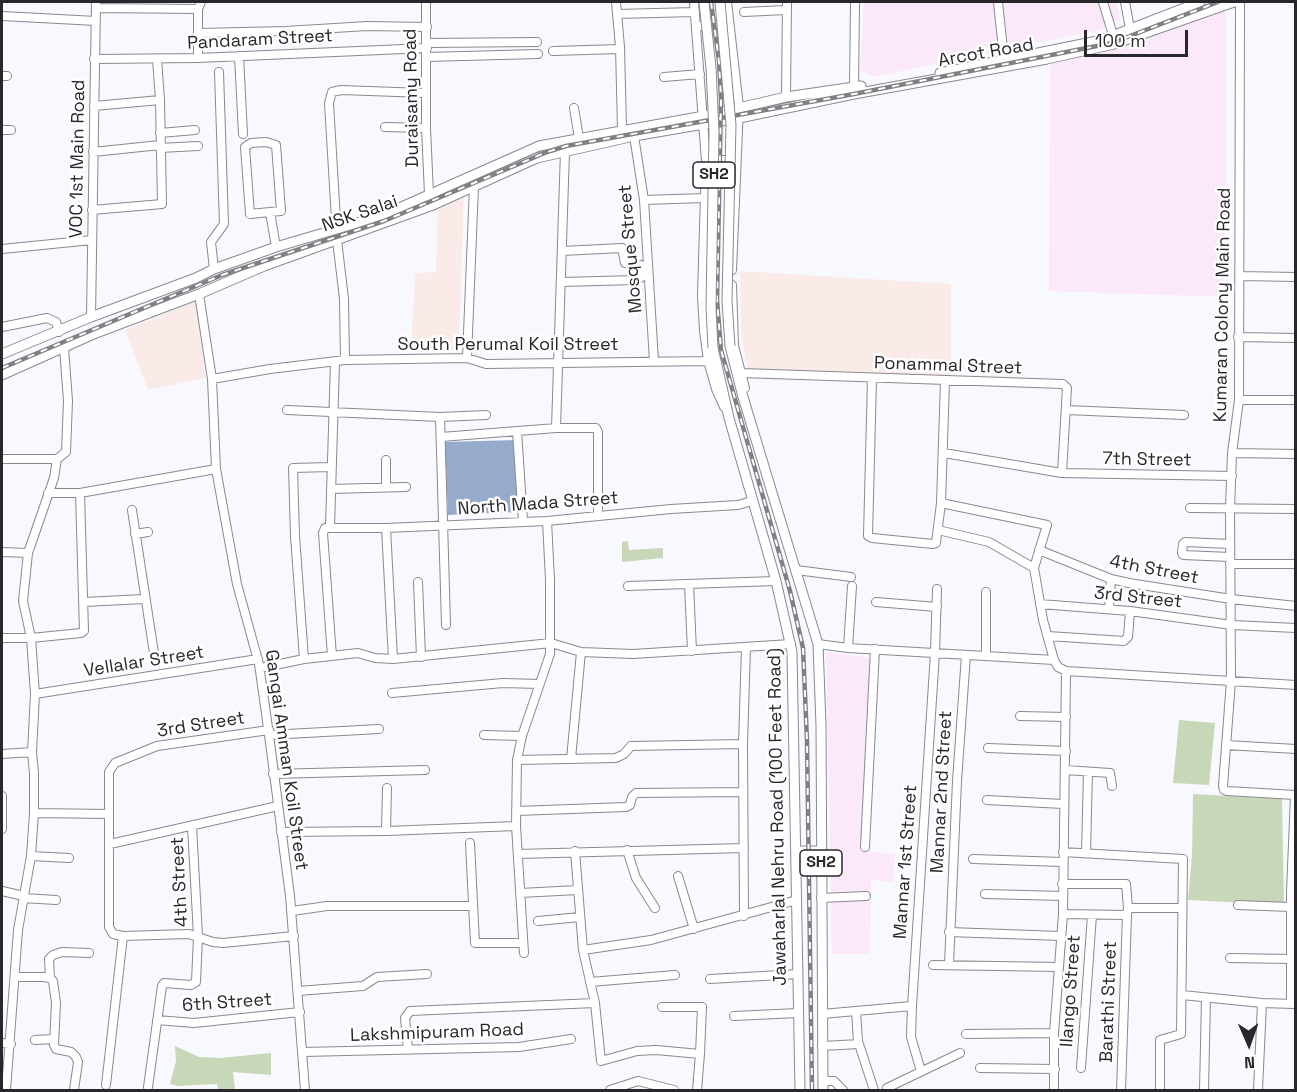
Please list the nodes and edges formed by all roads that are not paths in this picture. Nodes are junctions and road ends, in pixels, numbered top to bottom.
1 (426, 2) edge
2 (616, 2) edge
3 (694, 2) edge
4 (704, 2) edge
5 (720, 2) edge
6 (727, 2) edge
7 (855, 2) edge
8 (998, 2) edge
9 (1103, 2) edge
10 (1125, 2) edge
11 (1200, 2) edge
12 (1234, 2) edge
13 (1240, 2) edge
14 (96, 5) edge
15 (200, 5) edge
16 (787, 6) edge
17 (695, 12) junction
18 (744, 12) dead end
19 (617, 14) junction
20 (2, 16) edge
21 (96, 21) junction
22 (729, 24) junction
23 (427, 27) junction
24 (696, 27) junction
25 (1130, 29) junction
26 (198, 33) junction
27 (1113, 35) junction
28 (537, 42) dead end
29 (427, 46) junction
30 (620, 49) junction
31 (553, 51) dead end
32 (538, 54) dead end
33 (239, 56) junction
34 (426, 57) junction
35 (198, 58) junction
36 (94, 59) junction
37 (157, 59) junction
38 (1004, 59) junction
39 (219, 72) dead end
40 (958, 72) junction
41 (700, 74) junction
42 (664, 77) dead end
43 (885, 85) junction
44 (854, 88) junction
45 (425, 93) junction
46 (786, 96) junction
47 (160, 100) junction
48 (94, 106) junction
49 (739, 107) junction
50 (574, 108) dead end
51 (738, 118) junction
52 (704, 120) junction
53 (385, 127) dead end
54 (426, 128) junction
55 (622, 129) junction
56 (2, 130) edge
57 (11, 130) dead end
58 (195, 130) dead end
59 (160, 133) junction
60 (243, 134) dead end
61 (634, 136) junction
62 (579, 138) junction
63 (198, 146) dead end
64 (160, 147) junction
65 (565, 151) junction
66 (93, 152) junction
67 (706, 160) junction
68 (737, 160) junction
69 (474, 186) junction
70 (429, 194) junction
71 (705, 198) junction
72 (644, 200) junction
73 (433, 205) junction
74 (92, 210) junction
75 (270, 212) junction
76 (338, 228) junction
77 (92, 240) junction
78 (337, 240) junction
79 (276, 247) junction
80 (2, 249) edge
81 (562, 251) junction
82 (230, 263) junction
83 (214, 269) junction
84 (1240, 276) junction
85 (1296, 277) edge
86 (234, 279) junction
87 (561, 282) junction
88 (199, 294) junction
89 (91, 317) junction
90 (2, 327) edge
91 (59, 332) junction
92 (1238, 337) junction
93 (1296, 338) edge
94 (64, 348) junction
95 (2, 354) edge
96 (467, 358) junction
97 (345, 360) junction
98 (654, 361) junction
99 (708, 361) junction
100 (335, 363) junction
101 (558, 363) junction
102 (742, 373) junction
103 (2, 375) edge
104 (212, 379) junction
105 (872, 379) junction
106 (945, 381) junction
107 (1239, 400) junction
108 (1296, 400) edge
109 (287, 410) dead end
110 (1066, 410) junction
111 (334, 411) junction
112 (749, 413) junction
113 (486, 415) dead end
114 (1184, 415) dead end
115 (440, 417) junction
116 (729, 418) junction
117 (556, 428) junction
118 (517, 431) junction
119 (441, 437) junction
120 (944, 453) junction
121 (1233, 453) junction
122 (1296, 454) edge
123 (2, 459) edge
124 (57, 459) junction
125 (386, 460) dead end
126 (330, 466) junction
127 (216, 469) junction
128 (1062, 473) junction
129 (1232, 476) junction
130 (386, 487) junction
131 (406, 487) dead end
132 (331, 489) junction
133 (48, 493) junction
134 (80, 493) junction
135 (752, 501) junction
136 (941, 503) junction
137 (1190, 508) dead end
138 (1230, 508) junction
139 (1296, 508) edge
140 (132, 510) dead end
141 (598, 515) junction
142 (523, 521) junction
143 (547, 521) junction
144 (443, 525) junction
145 (328, 527) junction
146 (386, 528) junction
147 (938, 530) junction
148 (148, 532) dead end
149 (135, 534) junction
150 (1230, 544) junction
151 (1039, 550) junction
152 (2, 552) edge
153 (28, 553) junction
154 (1230, 561) junction
155 (1296, 564) edge
156 (1034, 568) junction
157 (796, 570) junction
158 (851, 577) dead end
159 (1111, 579) junction
160 (776, 581) junction
161 (417, 582) dead end
162 (689, 584) junction
163 (628, 586) dead end
164 (852, 586) dead end
165 (937, 590) dead end
166 (986, 592) dead end
167 (144, 598) junction
168 (1231, 599) junction
169 (84, 602) junction
170 (876, 602) dead end
171 (1040, 604) junction
172 (1296, 606) edge
173 (937, 607) junction
174 (1109, 609) junction
175 (1130, 610) junction
176 (1232, 625) junction
177 (446, 626) dead end
178 (1296, 628) edge
179 (1048, 636) junction
180 (2, 638) edge
181 (31, 638) junction
182 (551, 643) junction
183 (791, 644) junction
184 (819, 644) junction
185 (746, 647) junction
186 (848, 648) junction
187 (875, 649) junction
188 (692, 651) junction
189 (581, 652) junction
190 (154, 653) dead end
191 (935, 653) junction
192 (966, 655) junction
193 (332, 656) junction
194 (986, 656) junction
195 (422, 657) junction
196 (304, 659) junction
197 (393, 659) junction
198 (1054, 660) junction
199 (259, 663) junction
200 (1066, 671) junction
201 (1231, 681) junction
202 (539, 684) junction
203 (1296, 685) edge
204 (392, 693) dead end
205 (35, 694) junction
206 (1020, 716) dead end
207 (1066, 717) junction
208 (379, 729) dead end
209 (269, 733) junction
210 (484, 735) dead end
211 (522, 736) junction
212 (743, 744) junction
213 (1226, 745) junction
214 (988, 748) dead end
215 (1296, 749) edge
216 (1066, 751) junction
217 (32, 752) junction
218 (2, 754) edge
219 (572, 759) junction
220 (517, 760) junction
221 (425, 770) dead end
222 (1065, 770) junction
223 (1088, 772) junction
224 (273, 774) junction
225 (1112, 786) dead end
226 (387, 788) dead end
227 (743, 792) junction
228 (1295, 794) edge
229 (2, 796) edge
230 (987, 800) dead end
231 (1063, 804) junction
232 (278, 806) junction
233 (516, 811) junction
234 (34, 813) junction
235 (109, 814) junction
236 (192, 826) junction
237 (516, 826) junction
238 (2, 829) edge
239 (386, 831) junction
240 (281, 832) junction
241 (470, 843) dead end
242 (110, 844) junction
243 (865, 847) dead end
244 (744, 848) junction
245 (627, 850) junction
246 (575, 851) junction
247 (796, 851) junction
248 (821, 851) junction
249 (1063, 852) junction
250 (1086, 853) junction
251 (518, 854) junction
252 (31, 856) junction
253 (69, 858) dead end
254 (973, 859) dead end
255 (1062, 862) junction
256 (678, 876) dead end
257 (1062, 884) junction
258 (578, 890) junction
259 (2, 891) edge
260 (1293, 892) edge
261 (520, 893) junction
262 (985, 894) dead end
263 (866, 896) dead end
264 (1063, 896) junction
265 (23, 897) junction
266 (821, 898) junction
267 (56, 900) dead end
268 (797, 900) junction
269 (1238, 905) dead end
270 (472, 906) junction
271 (1291, 907) junction
272 (655, 908) dead end
273 (1181, 908) junction
274 (292, 911) junction
275 (1128, 912) junction
276 (1063, 914) junction
277 (1092, 915) junction
278 (744, 916) junction
279 (580, 917) junction
280 (538, 921) dead end
281 (694, 928) junction
282 (949, 932) junction
283 (123, 936) junction
284 (198, 936) junction
285 (294, 936) junction
286 (1061, 936) junction
287 (522, 943) junction
288 (583, 950) junction
289 (89, 953) dead end
290 (524, 953) dead end
291 (1230, 958) dead end
292 (1291, 959) junction
293 (949, 964) junction
294 (933, 965) dead end
295 (1059, 967) junction
296 (427, 974) dead end
297 (798, 974) junction
298 (675, 975) dead end
299 (16, 977) junction
300 (50, 978) junction
301 (1293, 978) edge
302 (710, 979) dead end
303 (590, 982) junction
304 (298, 991) junction
305 (1182, 995) junction
306 (1206, 998) junction
307 (595, 1003) junction
308 (1262, 1003) junction
309 (1293, 1004) edge
310 (912, 1006) junction
311 (662, 1007) dead end
312 (856, 1011) junction
313 (300, 1012) junction
314 (798, 1013) junction
315 (822, 1014) junction
316 (734, 1016) dead end
317 (157, 1020) junction
318 (1054, 1033) junction
319 (966, 1034) dead end
320 (571, 1039) dead end
321 (35, 1040) dead end
322 (54, 1040) junction
323 (2, 1043) edge
324 (11, 1044) junction
325 (859, 1044) junction
326 (822, 1046) junction
327 (408, 1050) junction
328 (303, 1052) junction
329 (960, 1053) dead end
330 (700, 1054) junction
331 (980, 1068) dead end
332 (1054, 1068) junction
333 (1081, 1068) dead end
334 (921, 1071) junction
335 (106, 1085) dead end
336 (823, 1086) edge
337 (148, 1087) dead end
338 (4, 1088) edge
339 (620, 1088) edge
340 (74, 1090) edge
341 (305, 1090) edge
342 (610, 1090) edge
343 (674, 1090) edge
344 (697, 1090) edge
345 (800, 1090) edge
346 (843, 1090) edge
347 (874, 1090) edge
348 (886, 1090) edge
349 (1054, 1090) edge
350 (1121, 1090) edge
351 (1160, 1090) edge
352 (1204, 1090) edge
353 (1258, 1090) edge

1 - 23 street, Duraisamy Road
2 - 19 street
3 - 17 street, Jawaharlal Nehru Road (100 Feet Road)
4 - 116 main road, SH2, bridge
5 - 112 main road, SH2, bridge
6 - 22 street
7 - 44 street
8 - 38 street
9 - 27 street
10 - 25 street
11 - 25 main road, Arcot Road
12 - 40 main road, Arcot Road
13 - 84 street, Kumaran Colony Main Road
14 - 15 street
14 - 21 street, VOC 1st Main Road
15 - 26 street
16 - 18 street
16 - 46 street
17 - 19 street
17 - 24 street, Jawaharlal Nehru Road (100 Feet Road)
19 - 30 street
20 - 21 street
21 - 36 street, VOC 1st Main Road
22 - 24 street
22 - 49 street
23 - 26 street
23 - 29 street, Duraisamy Road
24 - 41 street, Jawaharlal Nehru Road (100 Feet Road)
25 - 27 main road, Arcot Road
26 - 35 street
27 - 38 main road, Arcot Road
28 - 29 street, Pandaram Street
29 - 33 street, Pandaram Street
29 - 34 street, Duraisamy Road
30 - 31 street
30 - 55 street
32 - 34 street
33 - 35 street, Pandaram Street
33 - 60 street
34 - 45 street, Duraisamy Road
35 - 37 street, Pandaram Street
36 - 37 street, Pandaram Street
36 - 48 street, VOC 1st Main Road
37 - 47 street
38 - 40 main road, Arcot Road
39 - 83 street
40 - 43 main road, Arcot Road
41 - 42 street
41 - 52 street, Jawaharlal Nehru Road (100 Feet Road)
43 - 44 main road, Arcot Road
43 - 51 main road, Arcot Road
44 - 46 main road, Arcot Road
45 - 54 street, Duraisamy Road
45 - 76 street
46 - 49 main road, Arcot Road
47 - 48 street
47 - 59 street
48 - 66 street, VOC 1st Main Road
49 - 51 street
49 - 52 main road, Arcot Road
50 - 62 street
51 - 52 main road, NSK Salai
51 - 68 street
52 - 55 main road
52 - 61 main road, NSK Salai
52 - 67 street, Jawaharlal Nehru Road (100 Feet Road)
53 - 54 street
54 - 70 street, Duraisamy Road
55 - 62 main road
56 - 57 street
58 - 59 street
59 - 64 street
61 - 65 main road, NSK Salai
61 - 72 street, Mosque Street
62 - 70 main road
63 - 64 street
64 - 66 street
64 - 74 street
65 - 69 main road, NSK Salai
65 - 81 street
66 - 74 street, VOC 1st Main Road
67 - 68 street
67 - 71 street, Jawaharlal Nehru Road (100 Feet Road)
68 - 102 street
69 - 73 main road, NSK Salai
69 - 96 street
70 - 73 street, Duraisamy Road
70 - 76 main road
71 - 72 street
71 - 99 street, Jawaharlal Nehru Road (100 Feet Road)
72 - 98 street, Mosque Street
73 - 78 main road, NSK Salai
74 - 77 street, VOC 1st Main Road
75 - 75 street
75 - 79 street
76 - 79 main road
77 - 80 street
77 - 89 street, VOC 1st Main Road
78 - 86 main road, NSK Salai
78 - 97 street
79 - 82 main road
81 - 87 street
81 - 87 street
82 - 83 main road
82 - 86 main road
83 - 89 main road
84 - 85 street
84 - 92 street, Kumaran Colony Main Road
86 - 88 main road, NSK Salai
87 - 101 street
88 - 94 main road, NSK Salai
88 - 104 street, Gangai Amman Koil Street
89 - 91 main road
90 - 91 street
91 - 95 main road
92 - 93 street
92 - 107 street, Kumaran Colony Main Road
94 - 103 main road, NSK Salai
94 - 124 street
96 - 97 street, South Perumal Koil Street
96 - 101 street, South Perumal Koil Street
97 - 100 street, South Perumal Koil Street
98 - 99 street, South Perumal Koil Street
98 - 101 street, South Perumal Koil Street
99 - 116 street, Jawaharlal Nehru Road (100 Feet Road)
100 - 104 street, South Perumal Koil Street
100 - 111 street
101 - 117 street
102 - 105 street, Ponammal Street
102 - 112 street
104 - 127 street, Gangai Amman Koil Street
105 - 106 street, Ponammal Street
105 - 147 street
106 - 110 street, Ponammal Street
106 - 120 street
107 - 108 street
107 - 121 street, Kumaran Colony Main Road
109 - 111 street
110 - 114 street
110 - 128 street, Ponammal Street
111 - 115 street
111 - 126 street
112 - 157 main road, SH2
113 - 115 street
115 - 119 street
116 - 135 main road, Jawaharlal Nehru Road (100 Feet Road) / SH2
117 - 118 street
117 - 141 street
118 - 119 street
118 - 142 street
119 - 144 street
120 - 128 street, 7th Street
120 - 136 street
121 - 122 street
121 - 129 street, Kumaran Colony Main Road
123 - 124 street
124 - 133 street
125 - 130 street
126 - 132 street
126 - 196 street
127 - 134 street
127 - 199 street, Gangai Amman Koil Street
128 - 129 street, 7th Street
129 - 138 street, Kumaran Colony Main Road
130 - 131 street
130 - 132 street
132 - 145 street
133 - 134 street
133 - 153 street
134 - 169 street
135 - 141 street, North Mada Street
135 - 160 main road, Jawaharlal Nehru Road (100 Feet Road) / SH2
136 - 147 street
136 - 151 street
137 - 138 street
138 - 139 street
138 - 150 street, Kumaran Colony Main Road
140 - 149 street
141 - 143 street, North Mada Street
142 - 143 street, North Mada Street
142 - 144 street, North Mada Street
143 - 182 street
144 - 146 street, North Mada Street
144 - 177 street
145 - 146 street, North Mada Street
145 - 193 street
146 - 197 street
147 - 156 street
148 - 149 street
149 - 167 street
150 - 154 street, Kumaran Colony Main Road
150 - 154 street
151 - 156 street
151 - 159 street, 4th Street
152 - 153 street
153 - 181 street
154 - 155 street
154 - 168 street, Kumaran Colony Main Road
156 - 171 street
157 - 158 street
157 - 184 main road, SH2
159 - 168 street, 4th Street
159 - 174 street
160 - 162 street
160 - 183 main road, Jawaharlal Nehru Road (100 Feet Road) / SH2
161 - 195 street
162 - 163 street
162 - 188 street
164 - 186 street
165 - 173 street, Mannar 1st Street
166 - 194 street
167 - 169 street
167 - 190 street
168 - 172 street, 4th Street
168 - 176 street, Kumaran Colony Main Road
169 - 181 street
170 - 173 street
171 - 174 street, 3rd Street
171 - 179 street
173 - 191 street, Mannar 1st Street
174 - 175 street, 3rd Street
175 - 176 street, 3rd Street
175 - 179 street
176 - 178 street, 3rd Street
176 - 201 street, Kumaran Colony Main Road
179 - 198 street
180 - 181 street
181 - 205 street
182 - 189 street
182 - 195 street, Vellalar Street
182 - 202 street
183 - 185 street
183 - 247 main road, Jawaharlal Nehru Road (100 Feet Road) / SH2
184 - 186 street
184 - 248 main road, SH2
185 - 188 street
185 - 212 street
186 - 187 street
187 - 191 street
187 - 243 street
188 - 189 street
189 - 219 street
191 - 192 street
191 - 310 street, Mannar 1st Street
192 - 194 street
192 - 282 street, Mannar 2nd Street
193 - 196 street, Vellalar Street
193 - 197 street, Vellalar Street
194 - 198 street
195 - 197 street, Vellalar Street
196 - 199 street, Vellalar Street
198 - 200 street
199 - 205 street, Vellalar Street
199 - 209 street, Gangai Amman Koil Street
200 - 201 street
200 - 207 street
201 - 203 street
201 - 213 street, Kumaran Colony Main Road
202 - 204 street
202 - 211 street
205 - 217 street
206 - 207 street
207 - 216 street
208 - 209 street, 3rd Street
209 - 224 street, Gangai Amman Koil Street
209 - 235 street, 3rd Street
210 - 211 street
211 - 220 street
212 - 219 street
212 - 227 street
213 - 215 street
213 - 228 street, Kumaran Colony Main Road
214 - 216 street
216 - 222 street
217 - 218 street
217 - 234 street
219 - 220 street
220 - 233 street
221 - 224 street
222 - 223 street
222 - 231 street
223 - 225 street
223 - 250 street
224 - 232 street, Gangai Amman Koil Street
226 - 239 street
227 - 233 street
227 - 244 street
228 - 260 street
229 - 238 street
230 - 231 street
231 - 249 street
232 - 236 street
232 - 240 street, Gangai Amman Koil Street
233 - 237 street
234 - 235 street
234 - 252 street
235 - 242 street, 3rd Street
236 - 242 street
236 - 284 street, 4th Street
237 - 239 street
237 - 251 street
239 - 240 street
240 - 274 street, Gangai Amman Koil Street
241 - 270 street
242 - 283 street, 3rd Street
244 - 245 street
244 - 278 street
245 - 246 street
245 - 272 street
246 - 251 street
246 - 258 street
247 - 248 main road
247 - 268 main road, Jawaharlal Nehru Road (100 Feet Road) / SH2
248 - 266 main road, SH2
249 - 250 street
249 - 255 street
250 - 273 street
251 - 261 street
252 - 253 street
252 - 265 street
254 - 255 street
255 - 257 street
256 - 281 street
257 - 264 street
257 - 275 street
258 - 261 street
258 - 279 street
259 - 265 street
260 - 271 street
261 - 287 street
262 - 264 street
263 - 266 street
264 - 276 street
265 - 267 street
265 - 299 street
266 - 315 main road, SH2
268 - 278 street
268 - 297 main road, Jawaharlal Nehru Road (100 Feet Road) / SH2
269 - 271 street
270 - 274 street
270 - 287 street
271 - 292 street
273 - 275 street
273 - 305 street
274 - 285 street, Gangai Amman Koil Street
275 - 277 street
275 - 350 street, Barathi Street
276 - 277 street
276 - 286 street
277 - 333 street, Ilango Street
278 - 281 street
279 - 280 street
279 - 288 street
281 - 288 street
282 - 286 street
282 - 293 street, Mannar 2nd Street
283 - 284 street
283 - 335 street
284 - 285 street
284 - 317 street, 4th Street
285 - 304 street, Gangai Amman Koil Street
286 - 295 street
287 - 290 street
288 - 303 street
289 - 300 street
291 - 292 street
292 - 301 street
293 - 294 street
293 - 295 street
295 - 318 street
296 - 304 street
297 - 302 street
297 - 314 main road, Jawaharlal Nehru Road (100 Feet Road) / SH2
298 - 303 street
299 - 300 street
299 - 324 street
300 - 322 street
301 - 309 street
303 - 307 street
304 - 313 street, Gangai Amman Koil Street
305 - 306 street
305 - 351 street
306 - 308 street
306 - 352 street
307 - 327 street
307 - 330 street
308 - 309 street
308 - 353 street
310 - 312 street
310 - 334 street, Mannar 1st Street
311 - 330 street
312 - 315 street
312 - 325 street
313 - 317 street, 6th Street
313 - 328 street, Gangai Amman Koil Street
314 - 316 street
314 - 345 main road, Jawaharlal Nehru Road (100 Feet Road) / SH2
315 - 326 main road, SH2
317 - 337 street
318 - 319 street
318 - 332 street
320 - 327 street, Lakshmipuram Road
321 - 322 street
322 - 340 street
323 - 324 street
324 - 338 street
325 - 326 street
325 - 347 street
326 - 336 main road, SH2
327 - 328 street, Lakshmipuram Road
328 - 341 street, Gangai Amman Koil Street
329 - 334 street
330 - 344 street
331 - 332 street
332 - 349 street
334 - 348 street
336 - 346 street
339 - 342 street
339 - 343 street

